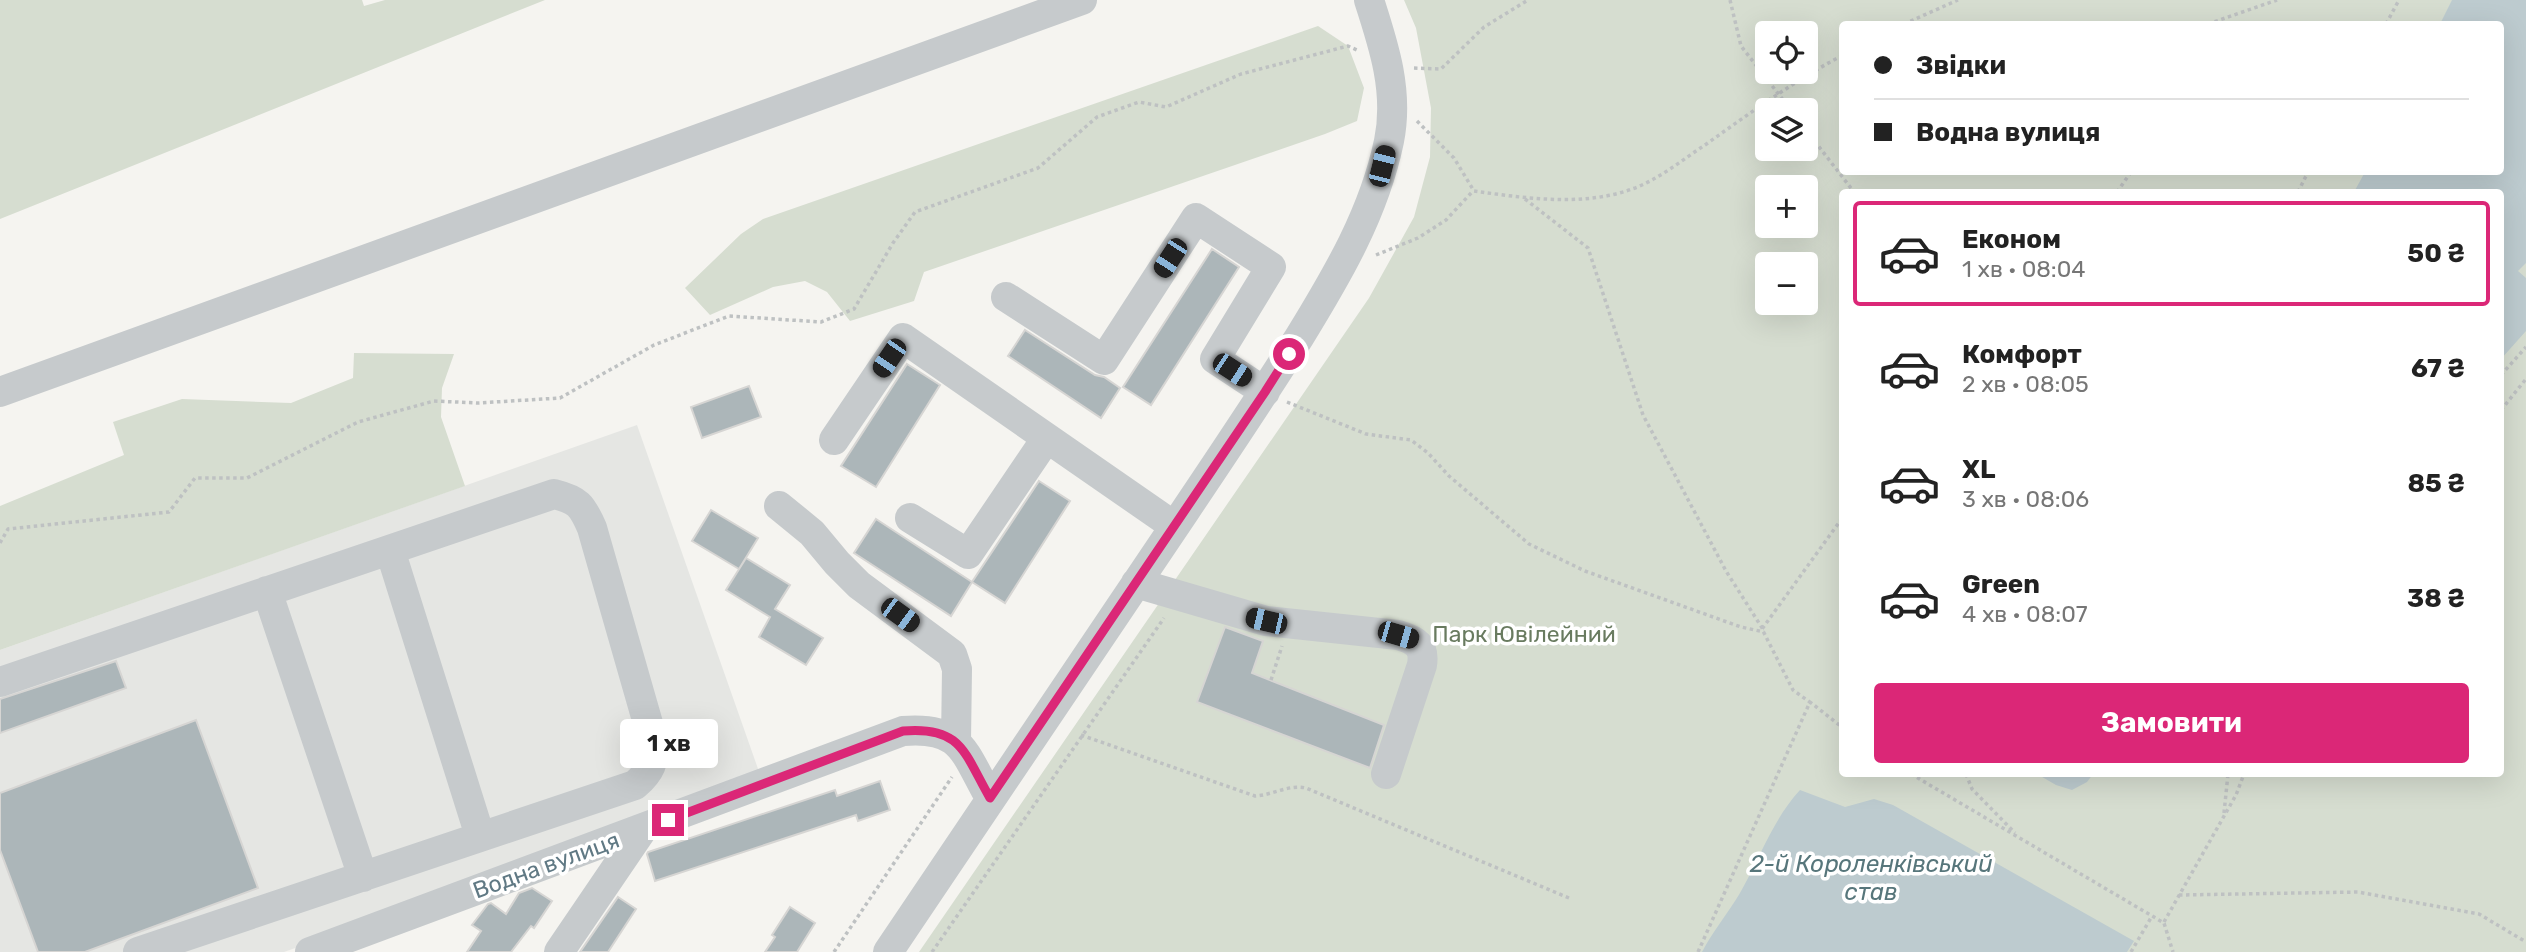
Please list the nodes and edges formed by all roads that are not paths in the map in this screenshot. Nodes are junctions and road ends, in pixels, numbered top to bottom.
1 (1082, 0) edge
2 (1369, 0) edge
3 (1006, 297) dead end
4 (0, 392) edge
5 (1265, 392) junction
6 (1046, 439) junction
7 (834, 440) dead end
8 (779, 506) dead end
9 (910, 518) dead end
10 (1174, 526) junction
11 (390, 550) junction
12 (1136, 583) junction
13 (267, 592) junction
14 (0, 682) edge
15 (961, 749) junction
16 (1386, 774) dead end
17 (990, 798) junction
18 (642, 830) junction
19 (481, 836) junction
20 (363, 877) junction
21 (138, 952) edge
22 (310, 952) edge
23 (559, 952) edge
24 (888, 952) edge

1 - 4 street
2 - 5 street
3 - 5 street
5 - 10 street
6 - 7 street
6 - 9 street
6 - 10 street
8 - 15 street
10 - 12 street
11 - 13 street
11 - 19 street
11 - 19 street
12 - 16 street
12 - 17 street
13 - 14 street
13 - 20 street
15 - 17 street
15 - 18 street, Водна вулиця
17 - 24 street
18 - 22 street, Водна вулиця
18 - 23 street
19 - 20 street
20 - 21 street

